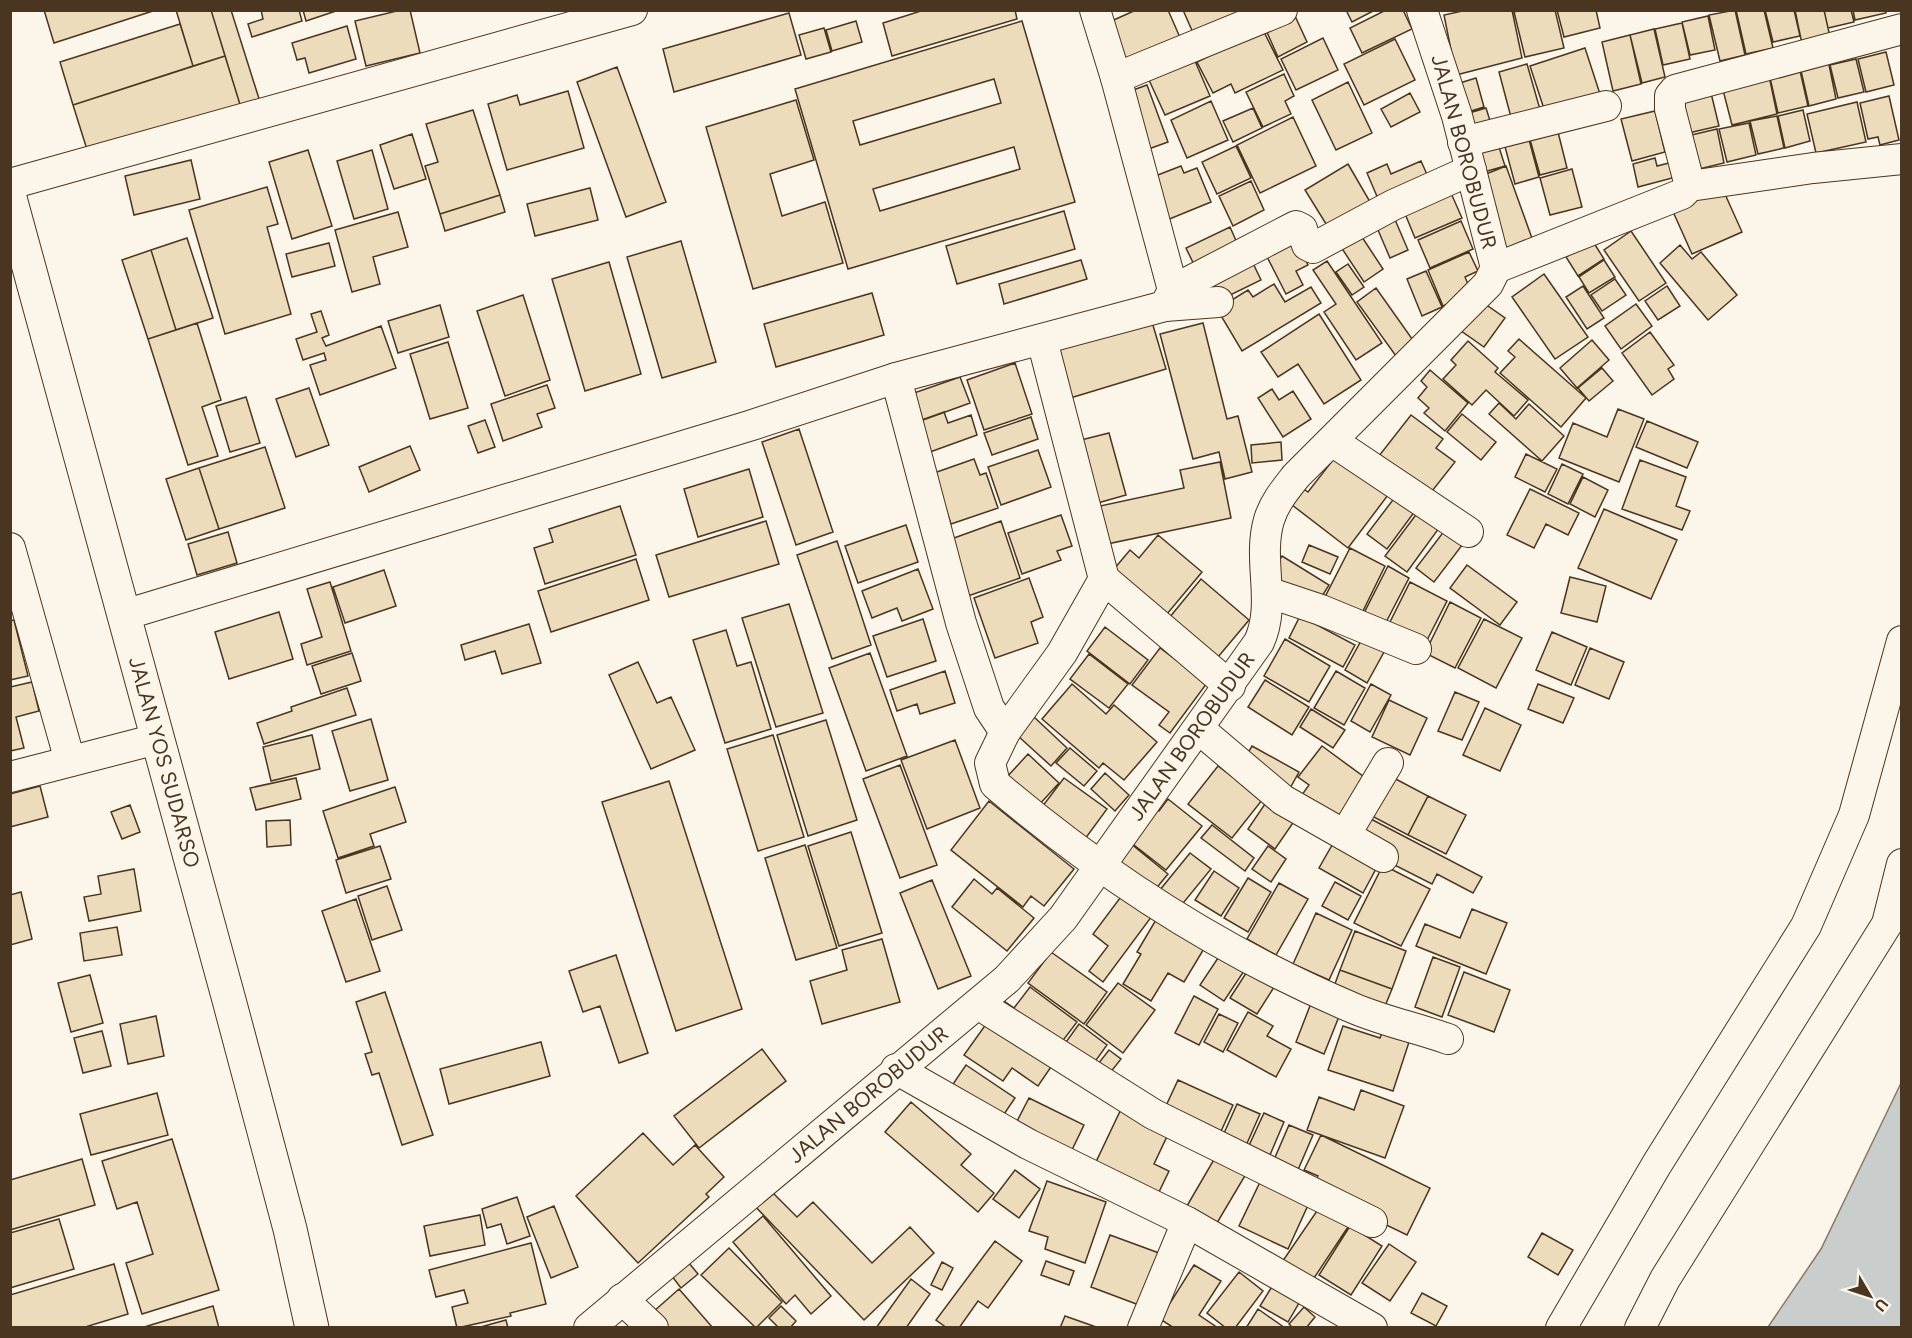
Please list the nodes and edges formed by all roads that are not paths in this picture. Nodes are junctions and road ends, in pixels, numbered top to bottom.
1 (632, 10) edge
2 (1095, 10) edge
3 (1282, 10) edge
4 (1422, 10) edge
5 (1902, 29) edge
6 (1116, 78) junction
7 (1606, 106) dead end
8 (1464, 142) junction
9 (1902, 159) edge
10 (1471, 170) junction
11 (10, 184) edge
12 (1690, 186) junction
13 (10, 198) edge
14 (17, 245) edge
15 (1496, 268) junction
16 (1169, 298) junction
17 (1218, 302) dead end
18 (1042, 340) junction
19 (896, 378) junction
20 (1332, 441) junction
21 (1468, 532) dead end
22 (10, 549) edge
23 (1104, 579) junction
24 (1267, 592) junction
25 (124, 615) junction
26 (1902, 641) edge
27 (1416, 649) dead end
28 (1230, 686) junction
29 (1199, 729) junction
30 (1005, 732) junction
31 (157, 739) junction
32 (70, 761) junction
33 (1388, 763) dead end
34 (10, 777) edge
35 (1345, 835) junction
36 (1383, 857) dead end
37 (1902, 864) edge
38 (1101, 867) junction
39 (978, 1004) junction
40 (1448, 1039) dead end
41 (896, 1070) junction
42 (1187, 1222) junction
43 (1372, 1222) dead end
44 (622, 1299) junction
45 (312, 1328) edge
46 (589, 1328) edge
47 (653, 1328) edge
48 (1143, 1328) edge
49 (1372, 1328) edge
50 (1561, 1328) edge
51 (1640, 1328) edge

1 - 11 street
2 - 6 street
3 - 6 street
4 - 8 street, JALAN BOROBUDUR
5 - 12 street
6 - 16 street
7 - 8 street
8 - 10 street, JALAN BOROBUDUR
9 - 12 street
10 - 15 street, JALAN BOROBUDUR
10 - 16 street
12 - 15 street
13 - 14 highway, JALAN YOS SUDARSO
14 - 25 highway, JALAN YOS SUDARSO
15 - 20 street, JALAN BOROBUDUR
16 - 17 street
16 - 18 street
18 - 19 street
18 - 23 street
19 - 25 street
19 - 30 street
20 - 21 street
20 - 24 street, JALAN BOROBUDUR
22 - 32 street
23 - 28 street
23 - 30 street
24 - 27 street
24 - 28 street, JALAN BOROBUDUR
25 - 31 highway, JALAN YOS SUDARSO
26 - 50 street
28 - 29 street, JALAN BOROBUDUR
29 - 35 street
29 - 38 street, JALAN BOROBUDUR
30 - 38 street
31 - 32 street
31 - 45 highway, JALAN YOS SUDARSO
32 - 34 street
33 - 35 street
35 - 36 street
37 - 51 street
38 - 39 street, JALAN BOROBUDUR
38 - 40 street
39 - 41 street, JALAN BOROBUDUR
39 - 43 street
41 - 42 street
41 - 44 street, JALAN BOROBUDUR
42 - 48 street
42 - 49 street
44 - 46 street, JALAN BOROBUDUR
44 - 47 street

